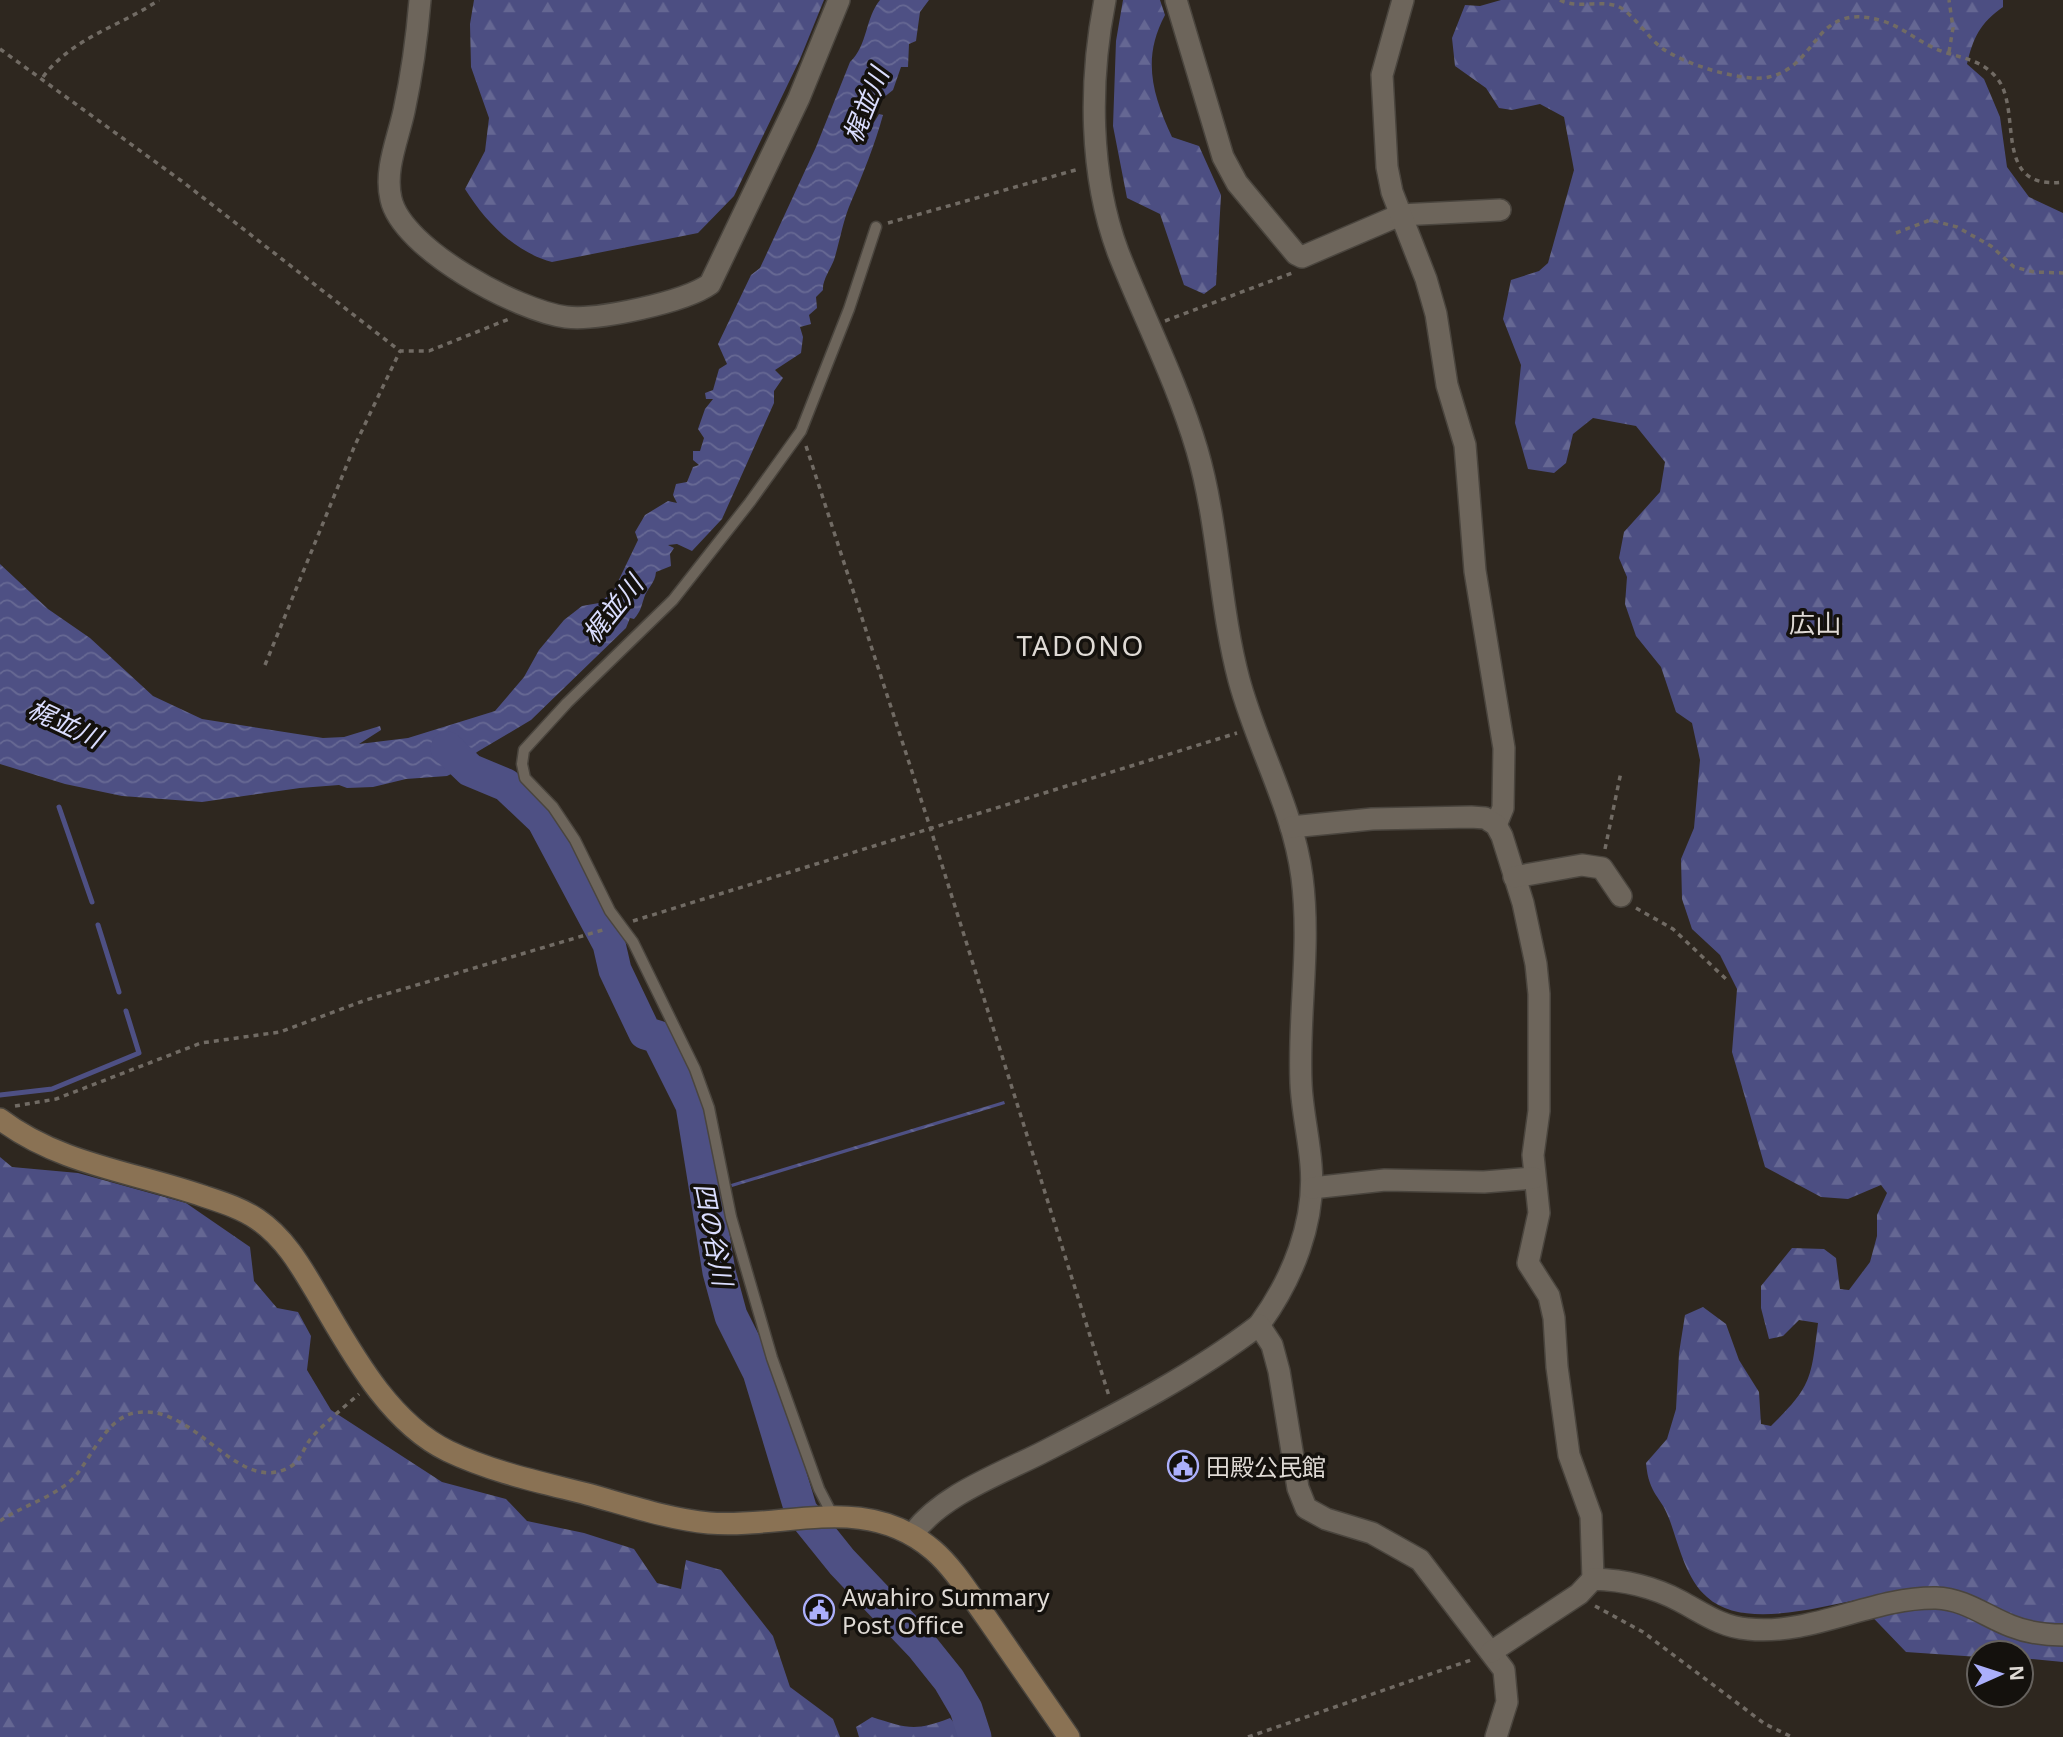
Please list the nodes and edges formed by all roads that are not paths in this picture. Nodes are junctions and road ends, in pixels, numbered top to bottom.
1 (420, 0) edge
2 (839, 0) edge
3 (1105, 0) edge
4 (1176, 0) edge
5 (1403, 0) edge
6 (1500, 210) dead end
7 (1400, 215) junction
8 (876, 228) road end
9 (1496, 825) junction
10 (1291, 827) junction
11 (1514, 877) junction
12 (1621, 896) road end
13 (5, 1113) edge
14 (1534, 1178) junction
15 (1312, 1188) junction
16 (1259, 1325) junction
17 (828, 1515) junction
18 (912, 1535) junction
19 (1586, 1586) junction
20 (2063, 1635) edge
21 (1491, 1652) junction
22 (1069, 1737) edge
23 (1496, 1737) edge

1 - 2 street
3 - 10 street
4 - 7 street
5 - 7 street
6 - 7 street
7 - 9 street
8 - 17 lane
9 - 10 street
9 - 11 street
10 - 15 street
11 - 12 street
11 - 14 street
13 - 17 main road
14 - 15 street
14 - 19 street
15 - 16 street
16 - 18 street
16 - 21 street
17 - 18 main road
18 - 22 main road
19 - 20 street
19 - 21 street
21 - 23 street

